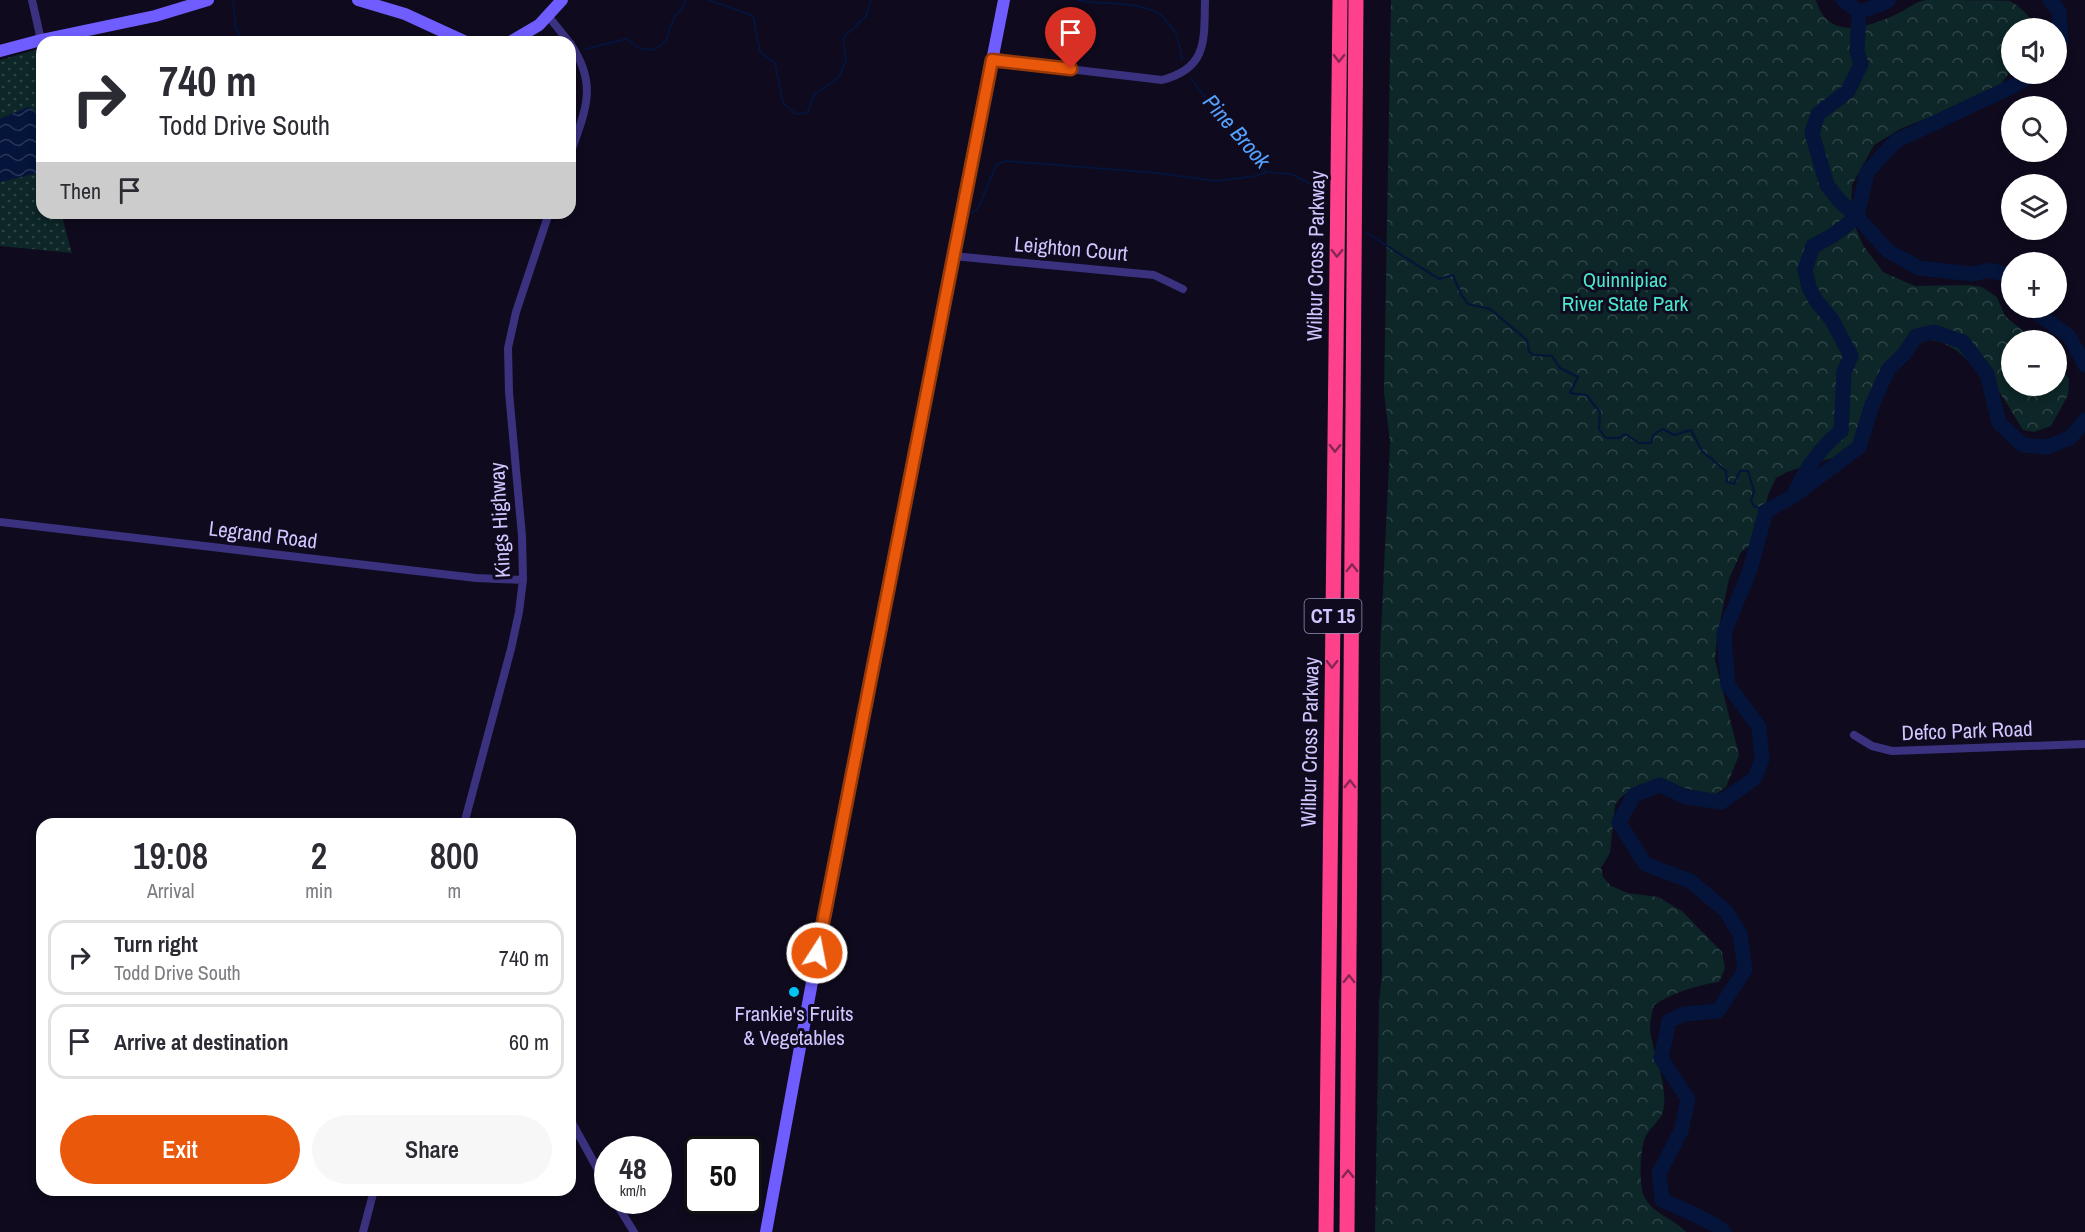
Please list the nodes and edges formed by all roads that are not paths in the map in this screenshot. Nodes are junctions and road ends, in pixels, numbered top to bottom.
1 (32, 0) edge
2 (208, 0) edge
3 (358, 0) edge
4 (562, 0) edge
5 (1004, 0) edge
6 (1205, 0) edge
7 (1340, 0) edge
8 (1356, 0) edge
9 (549, 17) junction
10 (40, 36) edge
11 (61, 36) edge
12 (453, 36) edge
13 (520, 36) edge
14 (564, 36) edge
15 (36, 41) edge
16 (0, 51) edge
17 (576, 55) edge
18 (992, 60) junction
19 (576, 137) edge
20 (547, 219) edge
21 (953, 256) junction
22 (1183, 289) dead end
23 (0, 522) edge
24 (523, 580) junction
25 (1854, 735) dead end
26 (2085, 744) edge
27 (466, 818) edge
28 (576, 1130) edge
29 (594, 1163) edge
30 (372, 1196) edge
31 (623, 1214) edge
32 (363, 1232) edge
33 (634, 1232) edge
34 (766, 1232) edge
35 (1326, 1232) edge
36 (1347, 1232) edge

1 - 10 street
2 - 11 main road
3 - 12 main road
4 - 9 main road
5 - 18 main road
6 - 18 street
7 -> 35 highway, Wilbur Cross Parkway / CT 15
36 -> 8 highway, Wilbur Cross Parkway / CT 15
9 - 13 main road
9 - 14 street
15 - 16 main road
17 - 19 street
18 - 21 main road
20 - 24 street, Kings Highway
21 - 22 street, Leighton Court
21 - 34 main road
23 - 24 street, Legrand Road
24 - 27 street, Kings Highway
25 - 26 street, Defco Park Road
28 - 29 street
30 - 32 street
31 - 33 street

